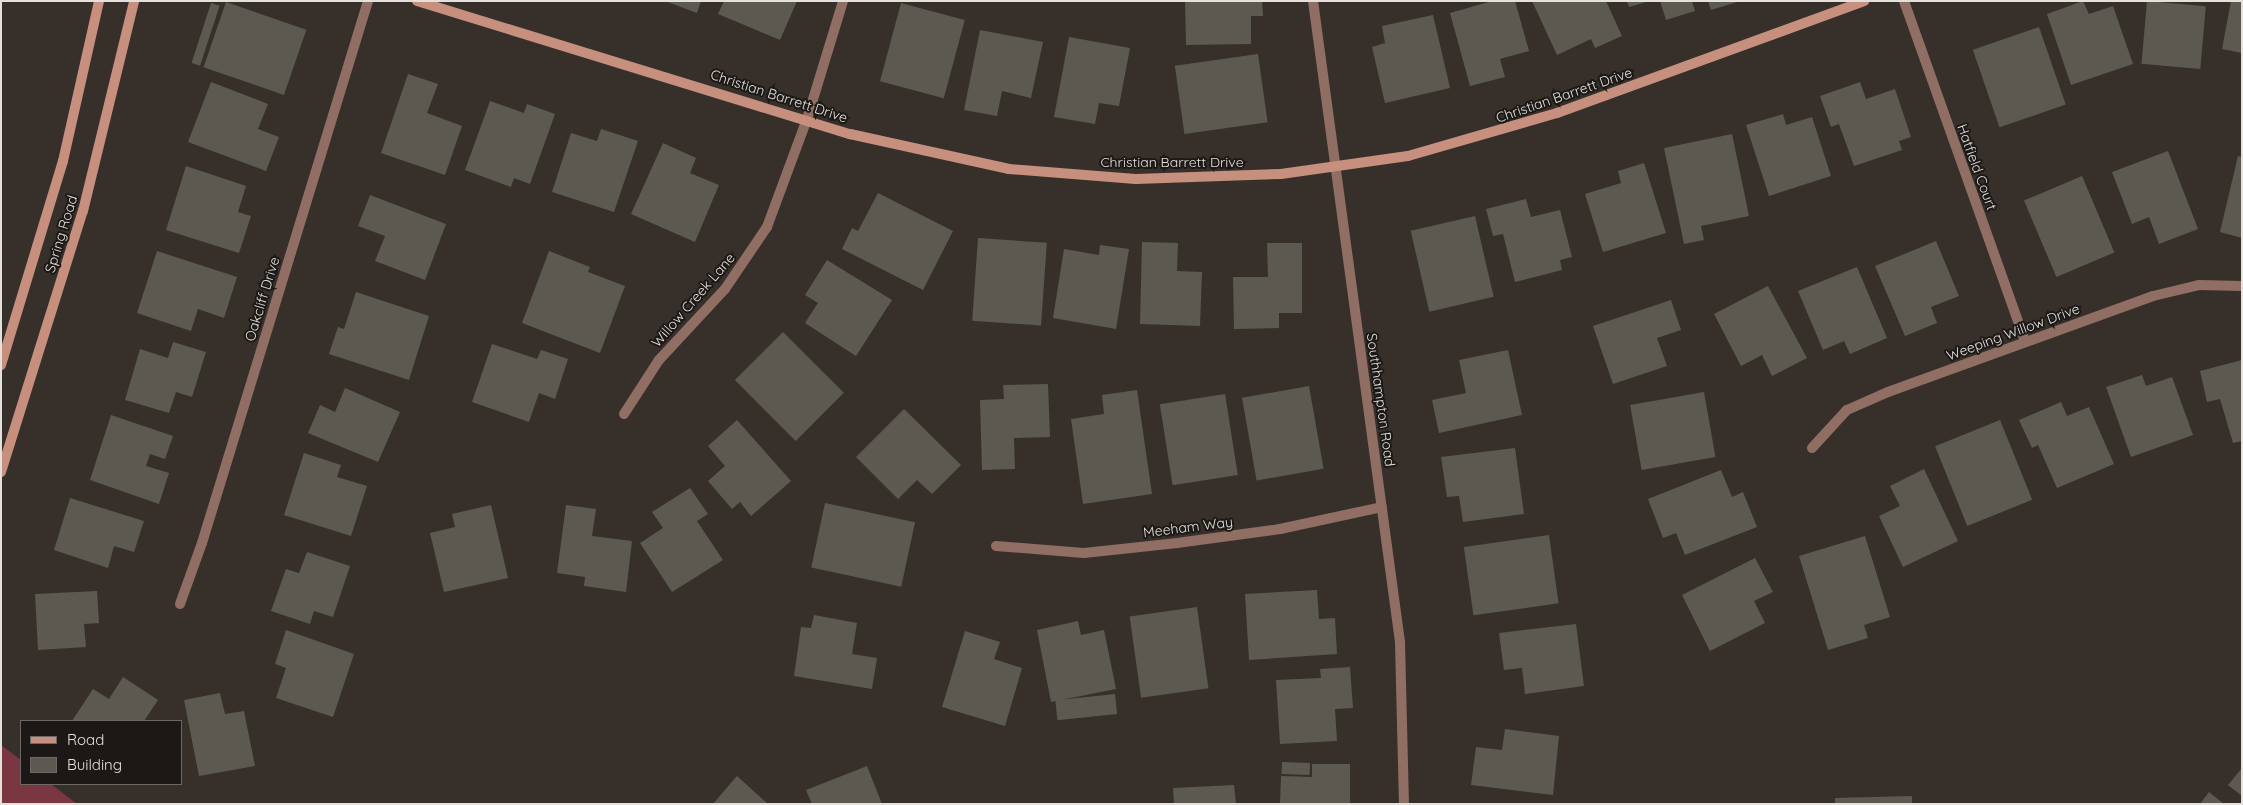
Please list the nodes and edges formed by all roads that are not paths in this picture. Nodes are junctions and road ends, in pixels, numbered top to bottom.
1 (99, 1) edge
2 (134, 1) edge
3 (368, 1) edge
4 (417, 1) edge
5 (843, 1) edge
6 (1314, 1) edge
7 (1864, 1) edge
8 (1904, 1) edge
9 (807, 119) junction
10 (1333, 169) junction
11 (2242, 286) edge
12 (2025, 342) junction
13 (1, 365) edge
14 (624, 414) dead end
15 (1812, 448) dead end
16 (1, 472) edge
17 (1382, 507) junction
18 (996, 546) dead end
19 (180, 604) dead end
20 (1404, 804) edge

1 - 13 street, Spring Road
2 - 16 street, Spring Road
3 - 19 street, Oakcliff Drive
4 - 9 street, Christian Barrett Drive
5 - 9 street, Willow Creek Lane
6 - 10 street, Southhampton Road
7 - 10 street, Christian Barrett Drive
8 - 12 street, Hatfield Court
9 - 10 street, Christian Barrett Drive
9 - 14 street, Willow Creek Lane
10 - 17 street, Southhampton Road
11 - 12 street, Weeping Willow Drive
12 - 15 street, Weeping Willow Drive
17 - 18 street, Meeham Way
17 - 20 street, Southhampton Road

